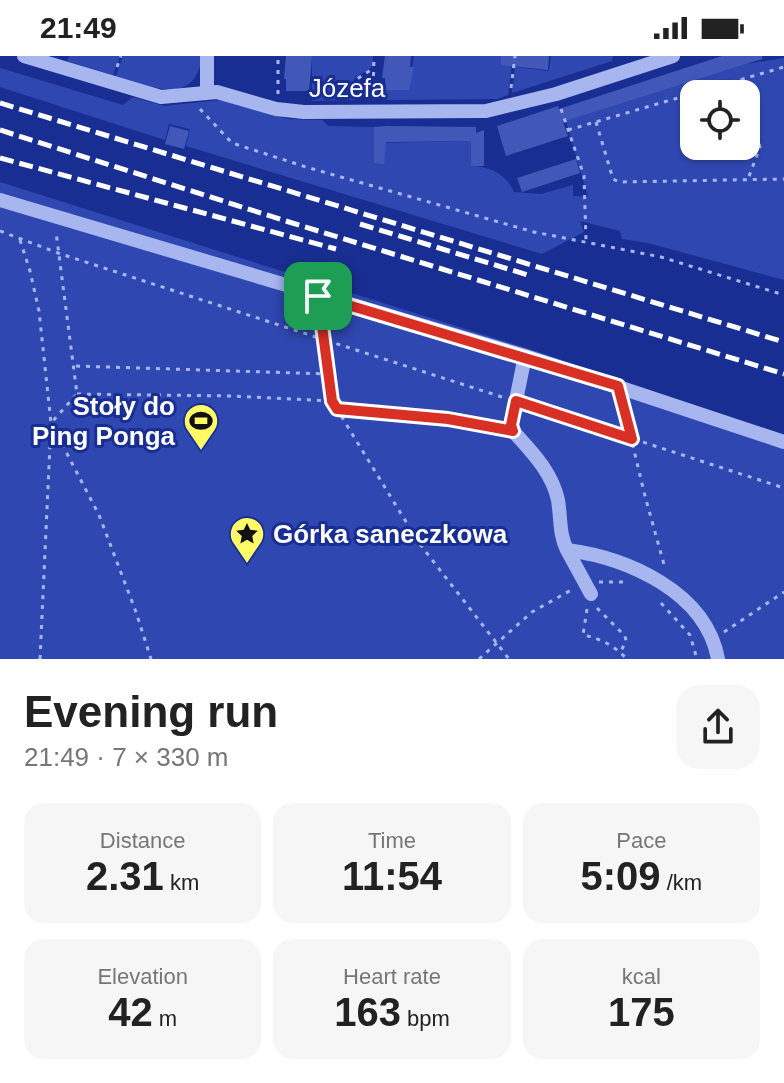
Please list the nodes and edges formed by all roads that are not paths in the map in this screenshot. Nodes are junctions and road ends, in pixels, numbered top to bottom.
1 (24, 56) edge
2 (207, 56) edge
3 (673, 56) edge
4 (207, 92) junction
5 (0, 200) edge
6 (525, 356) junction
7 (784, 442) edge
8 (567, 550) junction
9 (587, 588) road end
10 (718, 659) edge

1 - 4 street, Józefa
2 - 4 street
3 - 4 street, Józefa
5 - 6 street
6 - 7 street
6 - 8 street
8 - 9 street
8 - 10 street

